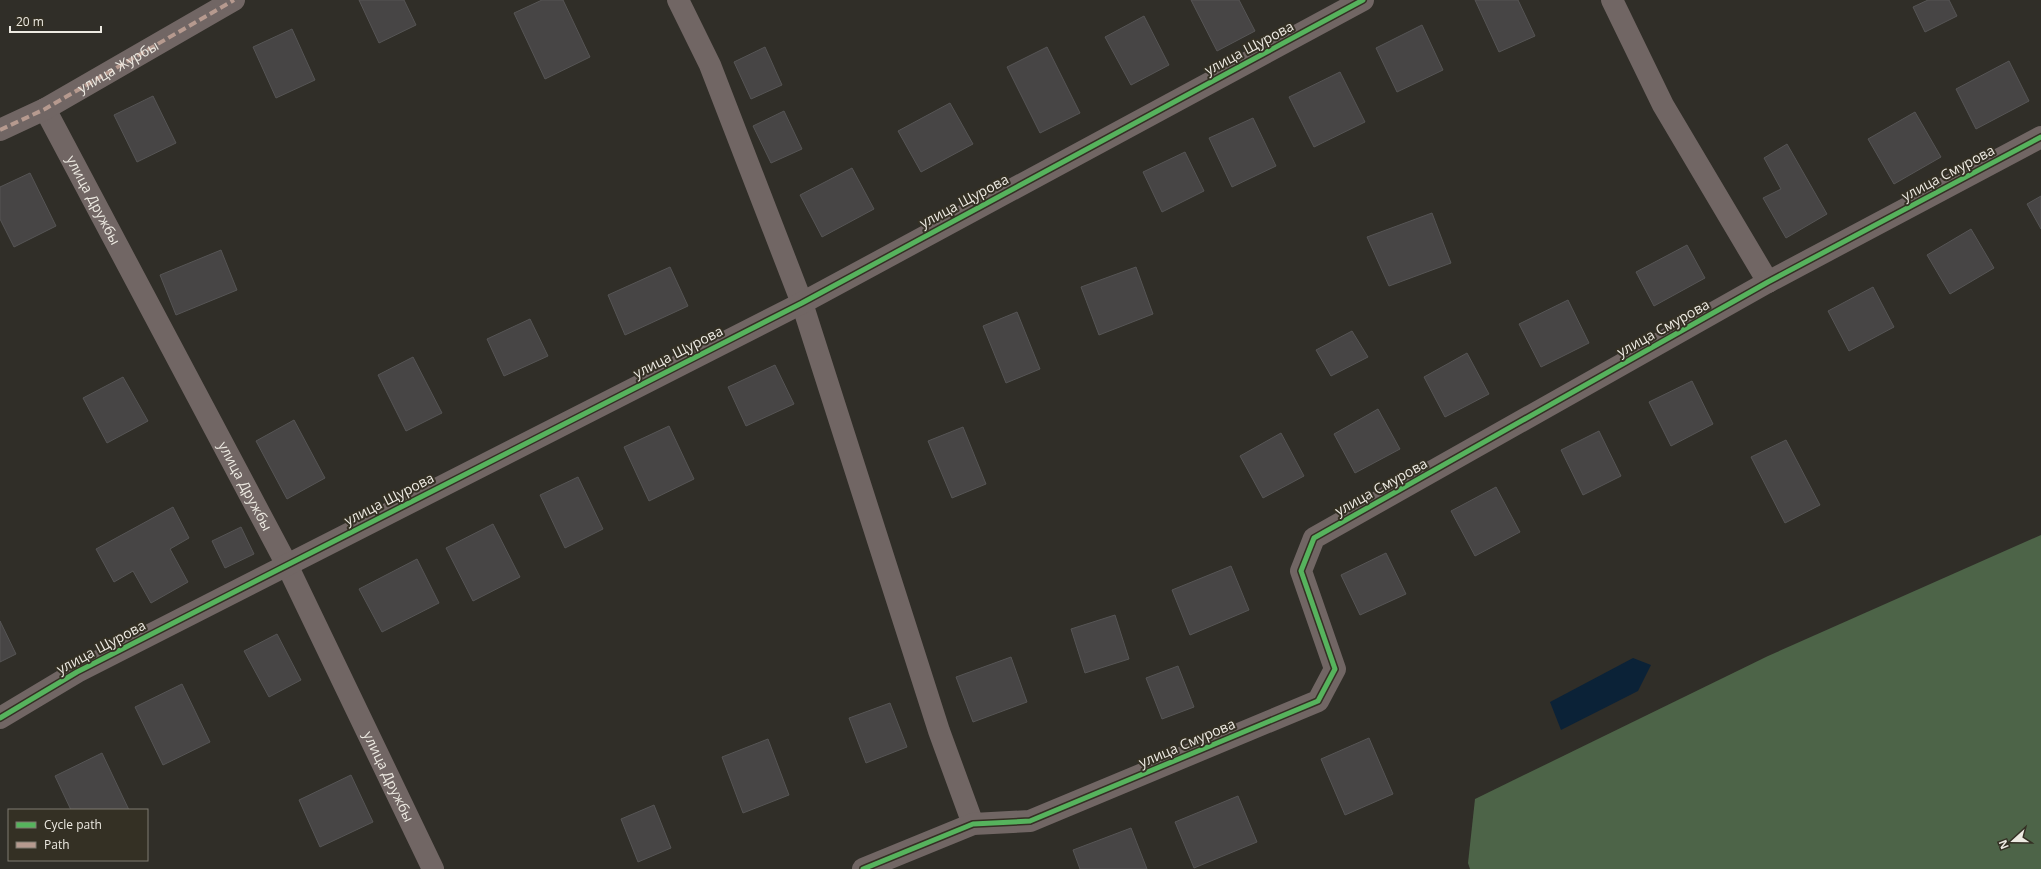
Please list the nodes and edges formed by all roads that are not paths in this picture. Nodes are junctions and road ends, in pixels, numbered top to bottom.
1 (234, 0) edge
2 (678, 0) edge
3 (1363, 0) edge
4 (1612, 0) edge
5 (45, 110) junction
6 (0, 130) edge
7 (2041, 137) edge
8 (1768, 282) junction
9 (802, 303) junction
10 (286, 565) junction
11 (0, 718) edge
12 (973, 824) junction
13 (433, 869) edge
14 (863, 869) edge

1 - 5 street, улица Журбы
2 - 9 street
3 - 9 street, улица Щурова
4 - 8 street
5 - 6 street, улица Журбы
5 - 10 street, улица Дружбы
7 - 8 street, улица Смурова
8 - 12 street, улица Смурова
9 - 10 street, улица Щурова
9 - 12 street
10 - 11 street, улица Щурова
10 - 13 street, улица Дружбы
12 - 14 street, улица Смурова

